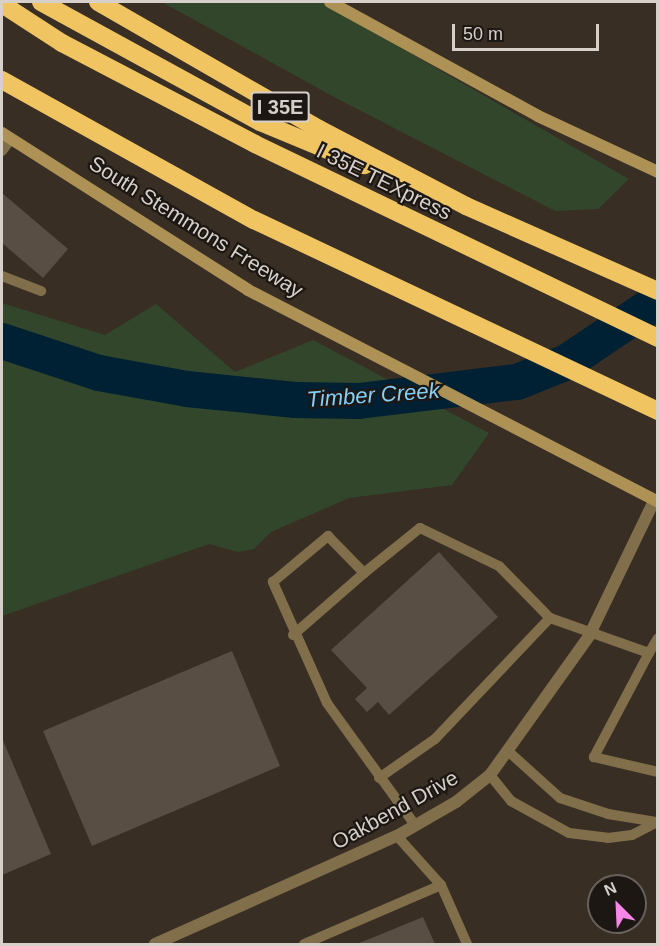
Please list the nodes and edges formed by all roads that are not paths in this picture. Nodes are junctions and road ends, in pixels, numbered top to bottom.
1 (41, 2) edge
2 (98, 2) edge
3 (330, 2) edge
4 (2, 4) edge
5 (2, 80) edge
6 (6, 136) edge
7 (2, 151) edge
8 (657, 172) edge
9 (466, 206) junction
10 (2, 276) edge
11 (41, 291) dead end
12 (657, 291) edge
13 (657, 338) edge
14 (657, 413) edge
15 (656, 502) edge
16 (364, 573) junction
17 (550, 618) junction
18 (293, 635) junction
19 (589, 636) junction
20 (657, 638) edge
21 (649, 653) junction
22 (510, 752) junction
23 (657, 772) edge
24 (490, 775) junction
25 (379, 778) junction
26 (416, 825) junction
27 (397, 836) junction
28 (441, 885) junction
29 (155, 945) edge
30 (304, 945) edge
31 (466, 945) edge

1 - 9 highway
2 - 9 highway, I 35E
3 - 8 main road
4 - 13 highway, I 35E TEXpress
5 - 14 highway, South Stemmons Freeway
6 - 7 lane
6 - 15 main road, South Stemmons Freeway
9 - 12 highway, I 35E
10 - 11 lane
15 - 19 street, Oakbend Drive
16 - 17 lane
16 - 18 lane
16 - 18 lane
17 - 19 lane
17 - 25 lane
18 - 25 lane
19 - 21 lane
19 - 22 street, Oakbend Drive
20 - 21 lane
21 - 23 lane
22 - 24 street, Oakbend Drive
22 - 24 lane
24 - 26 street, Oakbend Drive
25 - 26 lane
26 - 27 street, Oakbend Drive
27 - 28 lane
27 - 29 street, Oakbend Drive
28 - 30 lane
28 - 31 lane

